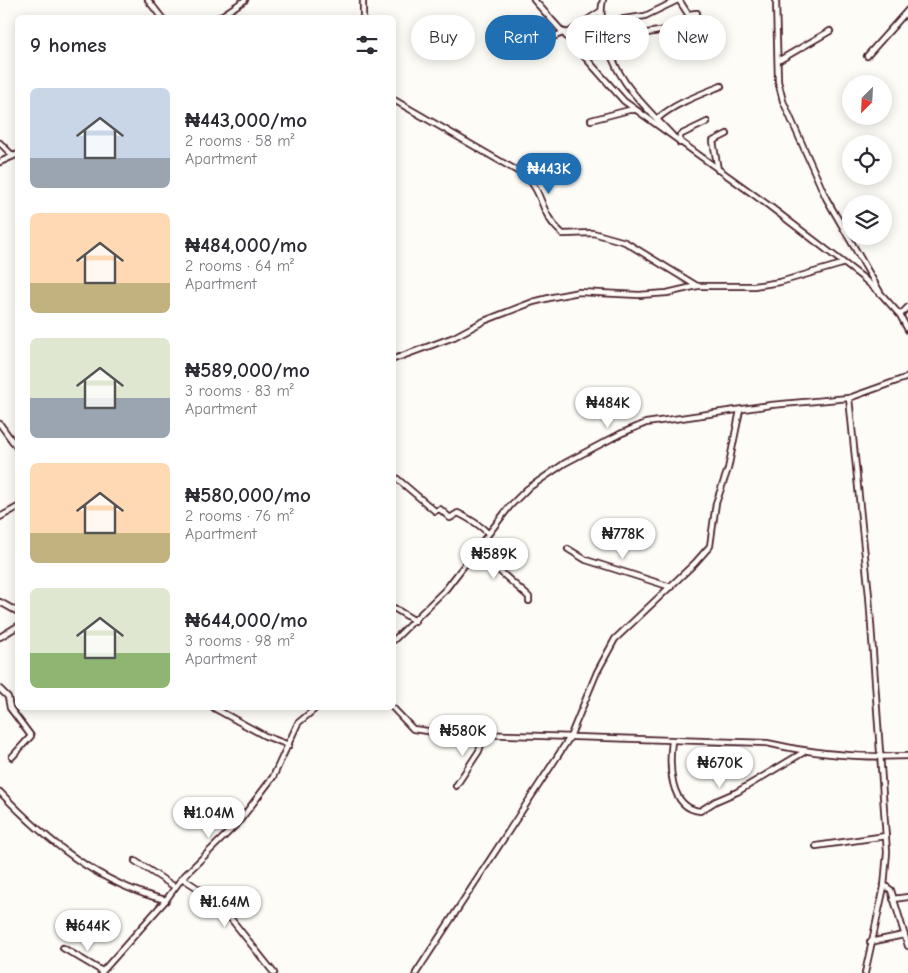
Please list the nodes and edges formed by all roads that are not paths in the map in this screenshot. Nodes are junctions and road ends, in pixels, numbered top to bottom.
1 (148, 0) edge
2 (245, 0) edge
3 (363, 0) edge
4 (534, 0) edge
5 (603, 0) edge
6 (678, 0) edge
7 (776, 0) edge
8 (908, 10) edge
9 (600, 11) junction
10 (697, 13) dead end
11 (160, 15) edge
12 (222, 15) edge
13 (363, 15) edge
14 (601, 15) edge
15 (647, 15) edge
16 (830, 31) dead end
17 (565, 33) junction
18 (556, 36) edge
19 (867, 56) dead end
20 (614, 60) edge
21 (778, 62) junction
22 (721, 86) dead end
23 (396, 101) edge
24 (635, 111) junction
25 (657, 119) junction
26 (592, 120) dead end
27 (707, 122) dead end
28 (727, 134) dead end
29 (677, 142) junction
30 (0, 143) edge
31 (15, 155) edge
32 (0, 162) edge
33 (718, 170) junction
34 (842, 264) junction
35 (697, 286) junction
36 (882, 295) junction
37 (908, 307) edge
38 (900, 315) junction
39 (908, 330) edge
40 (396, 358) edge
41 (908, 377) edge
42 (849, 398) junction
43 (740, 410) junction
44 (0, 424) edge
45 (15, 445) edge
46 (396, 478) edge
47 (15, 509) edge
48 (0, 517) edge
49 (488, 533) junction
50 (568, 549) dead end
51 (472, 553) junction
52 (671, 587) junction
53 (529, 601) dead end
54 (0, 602) edge
55 (396, 609) edge
56 (15, 610) edge
57 (415, 621) junction
58 (15, 628) edge
59 (0, 637) edge
60 (396, 638) edge
61 (0, 689) edge
62 (218, 710) edge
63 (314, 710) edge
64 (395, 710) edge
65 (485, 733) junction
66 (570, 737) junction
67 (672, 741) junction
68 (289, 745) junction
69 (804, 752) junction
70 (908, 756) edge
71 (880, 757) junction
72 (12, 758) dead end
73 (456, 786) dead end
74 (0, 792) edge
75 (886, 836) junction
76 (816, 846) dead end
77 (135, 861) dead end
78 (182, 878) junction
79 (884, 885) junction
80 (175, 888) junction
81 (908, 897) edge
82 (894, 899) junction
83 (166, 900) junction
84 (904, 934) junction
85 (870, 942) junction
86 (908, 946) edge
87 (63, 948) dead end
88 (101, 972) edge
89 (274, 973) edge
90 (416, 973) edge
91 (865, 973) edge

1 - 11 street
2 - 12 street
3 - 13 street
4 - 17 street
5 - 9 street
6 - 10 street
6 - 15 street
7 - 21 street
8 - 19 street
9 - 14 street
9 - 17 street
16 - 21 street
17 - 18 street
17 - 24 street
20 - 25 street
21 - 36 street
22 - 25 street
23 - 35 street
24 - 26 street
24 - 29 street
25 - 29 street
27 - 29 street
28 - 33 street
29 - 33 street
30 - 31 street
31 - 32 street
33 - 34 street
34 - 35 street
34 - 36 street
35 - 40 street
36 - 38 street
37 - 38 street
38 - 39 street
41 - 42 street
42 - 43 street
42 - 71 street
43 - 49 street
43 - 52 street
44 - 45 street
46 - 49 street
47 - 48 street
49 - 51 street
50 - 52 street
51 - 53 street
51 - 57 street
52 - 66 street
54 - 56 street
55 - 57 street
57 - 60 street
58 - 59 street
61 - 72 street
62 - 68 street
63 - 68 street
64 - 65 street
65 - 66 street
65 - 73 street
66 - 67 street
66 - 90 street
67 - 69 street
67 - 69 street
68 - 78 street
69 - 71 street
70 - 71 street
71 - 75 street
74 - 83 street
75 - 76 street
75 - 79 street
77 - 80 street
78 - 80 street
78 - 89 street
79 - 82 street
79 - 85 street
80 - 83 street
81 - 82 street
82 - 84 street
83 - 88 street
84 - 85 street
84 - 86 street
85 - 91 street
87 - 88 street

